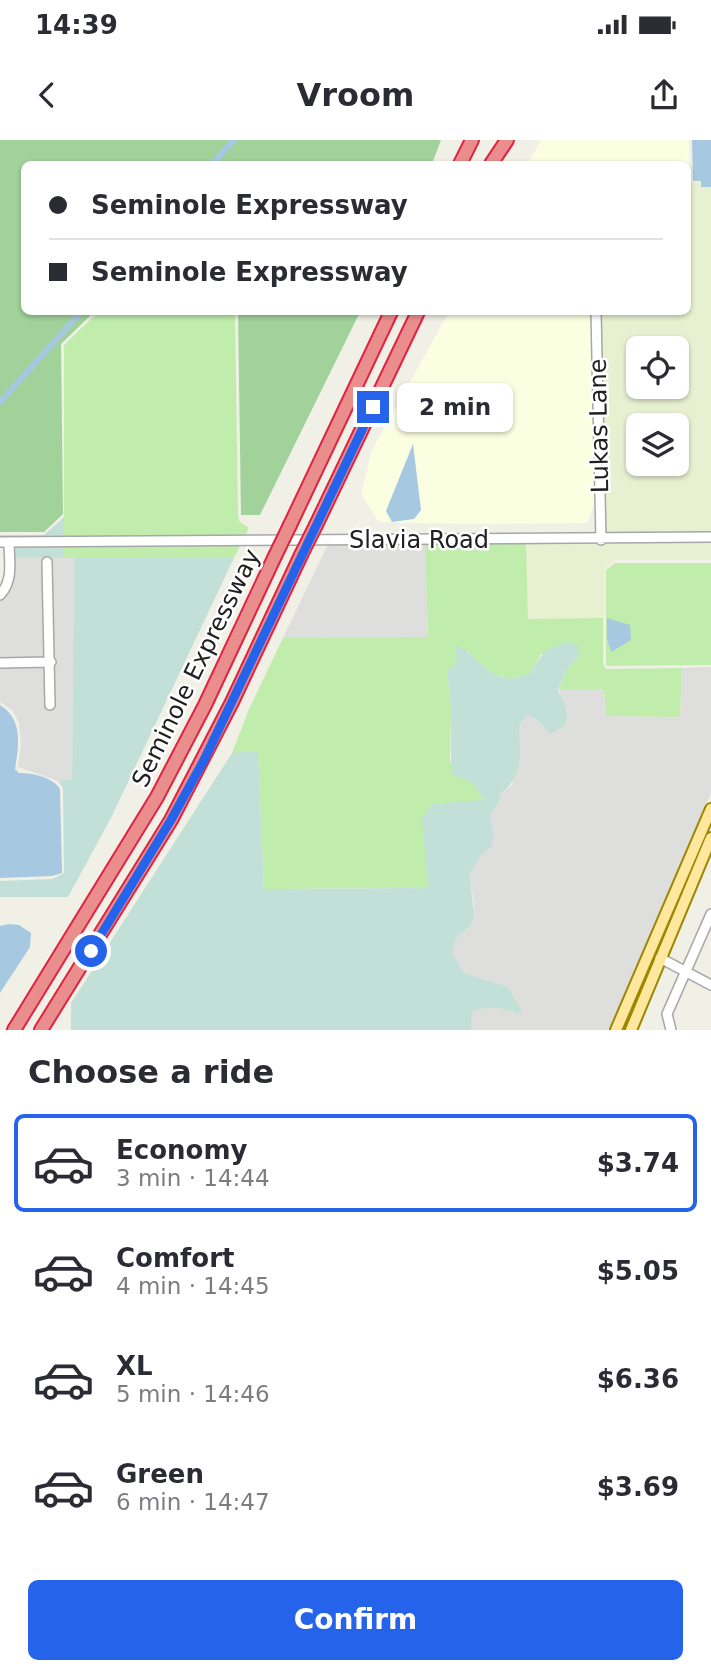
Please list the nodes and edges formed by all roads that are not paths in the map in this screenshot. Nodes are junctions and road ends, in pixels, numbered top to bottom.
1 (472, 140) edge
2 (500, 140) edge
3 (507, 140) edge
4 (462, 161) edge
5 (491, 161) edge
6 (492, 161) edge
7 (390, 315) edge
8 (417, 315) edge
9 (596, 315) edge
10 (711, 537) edge
11 (601, 540) junction
12 (4, 542) edge
13 (47, 562) dead end
14 (0, 595) edge
15 (51, 662) junction
16 (0, 663) edge
17 (50, 705) dead end
18 (711, 809) edge
19 (711, 838) edge
20 (704, 851) edge
21 (711, 914) edge
22 (660, 958) junction
23 (687, 971) junction
24 (711, 985) edge
25 (14, 1030) edge
26 (41, 1030) edge
27 (616, 1030) edge
28 (631, 1030) edge
29 (671, 1030) edge

1 - 4 highway
2 - 5 highway
3 - 6 highway
7 - 25 highway, Seminole Expressway, bridge
8 - 26 highway, Seminole Expressway, bridge
9 - 11 street, Lukas Lane
10 - 11 street, Slavia Road
11 - 12 street, Slavia Road
12 - 14 street
13 - 15 street
15 - 16 street
15 - 17 street
18 - 20 main road
19 - 20 main road
20 - 22 main road
20 - 27 main road
21 - 23 street
22 - 23 street
22 - 28 main road
23 - 24 street
23 - 29 street

